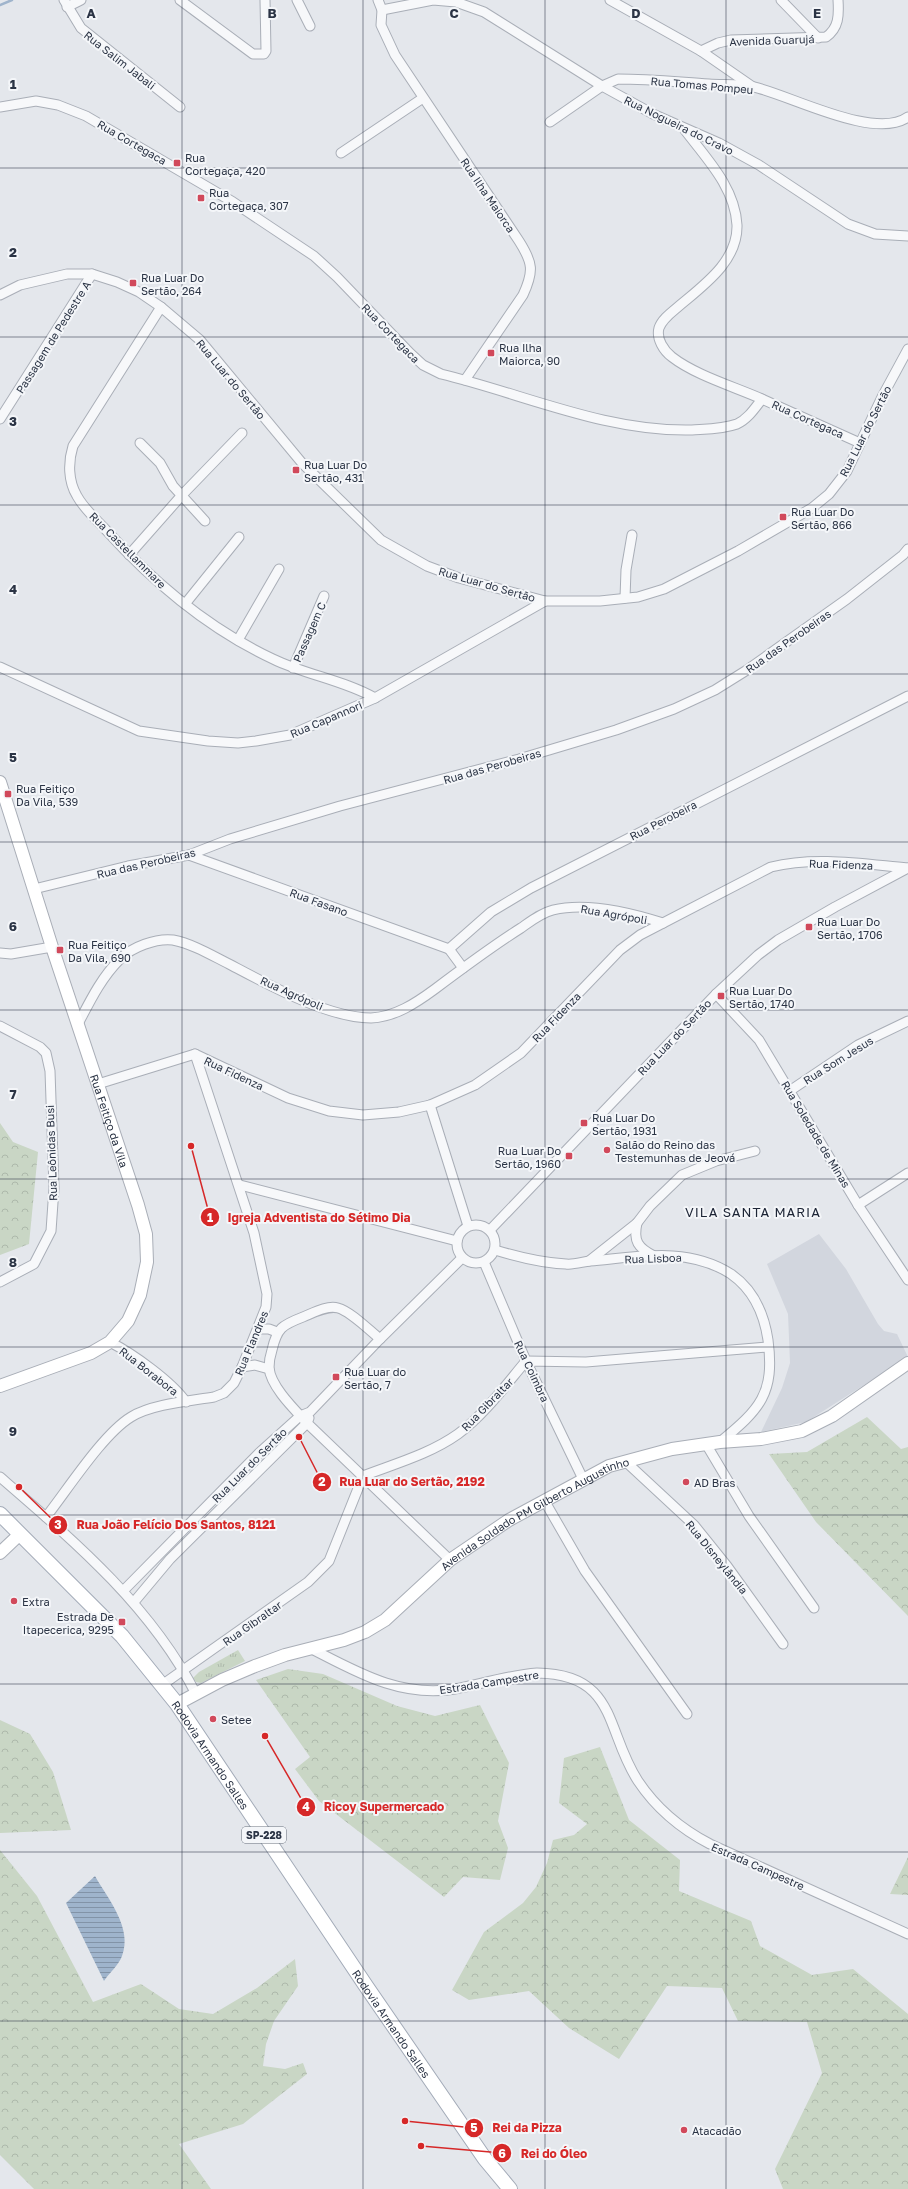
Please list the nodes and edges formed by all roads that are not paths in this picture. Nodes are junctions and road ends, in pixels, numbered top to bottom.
1 (81, 0) edge
2 (180, 0) edge
3 (264, 0) edge
4 (297, 0) edge
5 (378, 0) edge
6 (610, 0) edge
7 (781, 0) edge
8 (838, 0) edge
9 (66, 3) edge
10 (382, 10) junction
11 (310, 26) dead end
12 (818, 38) junction
13 (701, 51) junction
14 (602, 86) junction
15 (754, 88) junction
16 (423, 98) junction
17 (0, 107) edge
18 (180, 107) dead end
19 (908, 117) edge
20 (550, 122) dead end
21 (683, 128) junction
22 (341, 153) dead end
23 (908, 236) edge
24 (92, 274) junction
25 (0, 295) edge
26 (161, 307) junction
27 (908, 349) edge
28 (465, 380) junction
29 (762, 399) junction
30 (0, 420) edge
31 (242, 433) dead end
32 (140, 443) dead end
33 (860, 443) junction
34 (182, 495) junction
35 (206, 521) dead end
36 (632, 535) dead end
37 (239, 537) dead end
38 (908, 549) edge
39 (129, 555) junction
40 (279, 569) dead end
41 (324, 596) dead end
42 (625, 598) junction
43 (545, 601) junction
44 (185, 604) junction
45 (238, 640) junction
46 (0, 667) edge
47 (293, 668) junction
48 (908, 696) edge
49 (375, 698) junction
50 (0, 782) edge
51 (189, 855) junction
52 (908, 868) edge
53 (34, 890) junction
54 (663, 923) junction
55 (52, 946) junction
56 (449, 949) junction
57 (0, 953) edge
58 (463, 968) junction
59 (716, 994) junction
60 (908, 1020) edge
61 (78, 1024) junction
62 (0, 1026) edge
63 (195, 1054) junction
64 (98, 1084) junction
65 (791, 1090) junction
66 (430, 1105) junction
67 (755, 1151) dead end
68 (908, 1173) edge
69 (240, 1184) junction
70 (858, 1205) junction
71 (637, 1223) junction
72 (468, 1226) junction
73 (490, 1230) junction
74 (457, 1241) junction
75 (495, 1250) junction
76 (654, 1256) junction
77 (462, 1258) junction
78 (484, 1262) junction
79 (588, 1262) junction
80 (908, 1280) edge
81 (0, 1282) edge
82 (259, 1329) junction
83 (277, 1332) junction
84 (380, 1338) junction
85 (110, 1342) junction
86 (768, 1347) junction
87 (526, 1361) junction
88 (908, 1363) edge
89 (242, 1367) junction
90 (269, 1369) junction
91 (0, 1386) edge
92 (186, 1402) junction
93 (310, 1412) junction
94 (300, 1416) junction
95 (307, 1423) junction
96 (720, 1442) junction
97 (706, 1444) junction
98 (625, 1461) junction
99 (363, 1476) junction
100 (0, 1477) edge
101 (583, 1479) junction
102 (544, 1500) junction
103 (0, 1514) edge
104 (46, 1517) junction
105 (20, 1534) junction
106 (180, 1534) junction
107 (189, 1540) junction
108 (0, 1553) edge
109 (450, 1560) junction
110 (124, 1590) junction
111 (134, 1602) junction
112 (814, 1608) dead end
113 (782, 1644) dead end
114 (310, 1648) junction
115 (182, 1670) junction
116 (162, 1684) junction
117 (196, 1694) junction
118 (177, 1704) junction
119 (686, 1714) dead end
120 (908, 1934) edge
121 (485, 2159) junction
122 (502, 2189) edge
123 (510, 2189) edge

1 - 9 street, Rua Salim Jabali
2 - 3 street
4 - 11 street
5 - 10 street
6 - 13 street
7 - 12 street
8 - 12 street, Avenida Guarujá
9 - 18 street, Rua Salim Jabali
10 - 14 street, Rua Nogueira do Cravo
10 - 16 street, Rua Ilha Maiorca
12 - 13 street, Avenida Guarujá
13 - 15 street
14 - 15 street, Rua Tomas Pompeu
14 - 20 street, Rua Tomas Pompeu
14 - 21 street, Rua Nogueira do Cravo
15 - 19 street, Rua Tomas Pompeu
16 - 22 street
16 - 28 street, Rua Ilha Maiorca
17 - 28 street, Rua Cortegaca
21 - 23 street, Rua Nogueira do Cravo
21 - 29 street
24 - 25 street, Rua Luar do Sertão
24 - 26 street, Rua Luar do Sertão
24 - 30 street, Passagem de Pedestre A
26 - 39 street, Rua Castellammare
26 - 43 street, Rua Luar do Sertão
27 - 33 street, Rua Luar do Sertão
28 - 29 street, Rua Cortegaca
29 - 33 street, Rua Cortegaca
31 - 34 street
32 - 34 street
33 - 42 street, Rua Luar do Sertão
34 - 35 street
34 - 39 street
36 - 42 street
37 - 44 street
38 - 51 street, Rua das Perobeiras
39 - 44 street, Rua Castellammare
40 - 45 street
41 - 47 street, Passagem C
42 - 43 street, Rua Luar do Sertão
43 - 49 street, Rua Capannori
44 - 45 street, Rua Castellammare
45 - 47 street, Rua Castellammare
46 - 49 street, Rua Capannori
47 - 49 street, Rua Castellammare
48 - 56 street, Rua Perobeira
50 - 53 street, Rua Feitiço da Vila
51 - 53 street, Rua das Perobeiras
51 - 56 street, Rua Fasano
52 - 54 street, Rua Fidenza
52 - 59 street, Rua Luar do Sertão
53 - 55 street, Rua Feitiço da Vila
54 - 58 street, Rua Agrópoli
54 - 66 street, Rua Fidenza
55 - 57 street
55 - 61 street, Rua Feitiço da Vila
56 - 58 street
58 - 61 street, Rua Agrópoli
59 - 65 street, Rua Soledade de Minas
59 - 73 street, Rua Luar do Sertão
60 - 65 street, Rua Som Jesus
61 - 64 street, Rua Feitiço da Vila
62 - 81 street, Rua Leônidas Busi
63 - 64 street
63 - 66 street, Rua Fidenza
63 - 69 street, Rua Flandres
64 - 85 street, Rua Feitiço da Vila
65 - 70 street, Rua Soledade de Minas
66 - 72 street
67 - 71 street
68 - 70 street
69 - 74 street
69 - 82 street, Rua Flandres
70 - 80 street, Rua Soledade de Minas
71 - 76 street
71 - 79 street
72 - 73 street
72 - 74 street
73 - 75 street
74 - 77 street
75 - 78 street
75 - 79 street, Rua Lisboa
76 - 79 street, Rua Lisboa
76 - 86 street, Rua Lisboa
77 - 78 street
77 - 84 street, Rua Luar do Sertão
78 - 87 street, Rua Coimbra
82 - 83 street
82 - 89 street, Rua Flandres
83 - 84 street
83 - 90 street
84 - 93 street, Rua Luar do Sertão
85 - 91 street, Rua Feitiço da Vila
85 - 92 street, Rua Borabora
86 - 87 street
86 - 96 street, Rua Lisboa
87 - 99 street, Rua Gibraltar
87 - 101 street, Rua Coimbra
88 - 96 street, Avenida Soldado PM Gilberto Augustinho
89 - 90 street
89 - 92 street, Rua Flandres
90 - 94 street
92 - 104 street, Rua Flandres
93 - 94 street, Rua Luar do Sertão
93 - 95 street, Rua Luar do Sertão
94 - 95 street
94 - 106 street, Rua Luar do Sertão
95 - 99 street
95 - 107 street, Rua Luar do Sertão
96 - 97 street, Avenida Soldado PM Gilberto Augustinho
97 - 98 street, Avenida Soldado PM Gilberto Augustinho
97 - 112 street
98 - 101 street, Avenida Soldado PM Gilberto Augustinho
98 - 113 street, Rua Disneylândia
99 - 109 street
99 - 115 street, Rua Gibraltar
100 - 104 street
101 - 102 street, Avenida Soldado PM Gilberto Augustinho
102 - 109 street, Avenida Soldado PM Gilberto Augustinho
102 - 119 street
103 - 105 main road, Rodovia Armando Salles / SP-228
104 - 110 street
105 - 108 street
105 - 116 main road, Rodovia Armando Salles / SP-228
106 - 107 street
106 - 110 street, Rua Luar do Sertão
107 - 111 street, Rua Luar do Sertão
109 - 114 street, Avenida Soldado PM Gilberto Augustinho
110 - 111 street
111 - 115 street
114 - 117 street, Avenida Soldado PM Gilberto Augustinho
114 - 120 street, Estrada Campestre
115 - 116 street, Rua Gibraltar
115 - 117 street
116 - 118 main road, Rodovia Armando Salles / SP-228
117 - 118 street, Avenida Soldado PM Gilberto Augustinho
118 - 121 main road, Rodovia Armando Salles / SP-228
121 - 122 main road, Rodovia Armando Salles / SP-228
121 - 123 main road, Rodovia Armando Salles / SP-228

